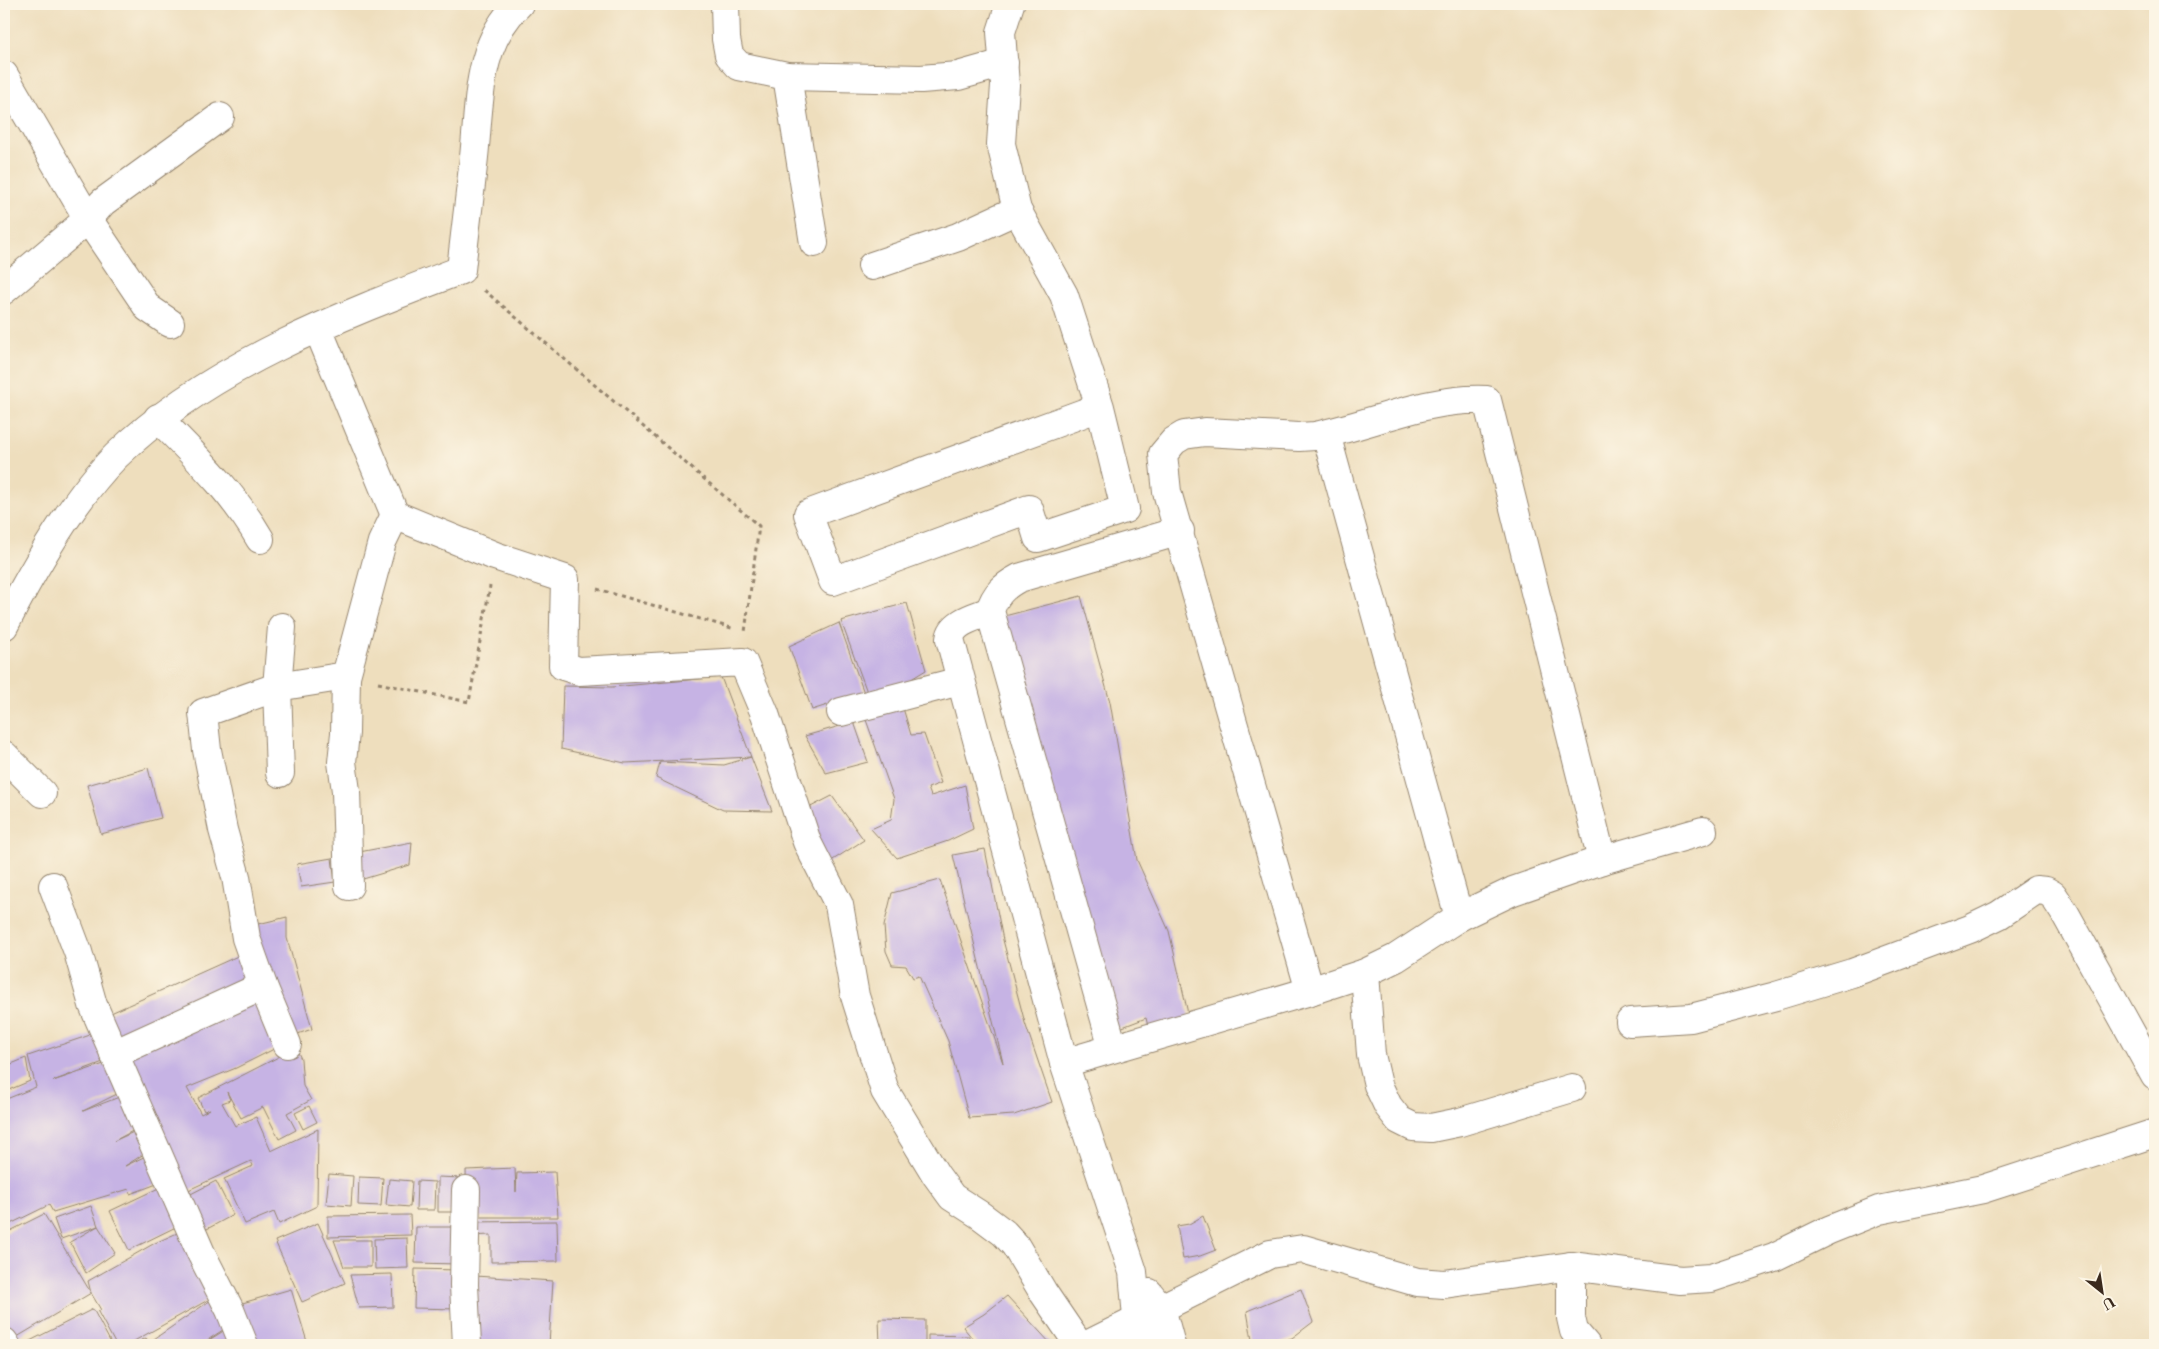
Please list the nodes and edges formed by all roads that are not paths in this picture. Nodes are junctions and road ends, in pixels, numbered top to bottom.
1 (519, 4) edge
2 (725, 4) edge
3 (1010, 4) edge
4 (1004, 62) junction
5 (4, 75) edge
6 (787, 76) junction
7 (220, 117) dead end
8 (1017, 210) junction
9 (88, 219) junction
10 (814, 243) dead end
11 (872, 266) dead end
12 (4, 290) edge
13 (170, 323) dead end
14 (318, 329) junction
15 (1100, 407) junction
16 (158, 418) junction
17 (1326, 434) junction
18 (395, 515) junction
19 (1180, 531) junction
20 (260, 539) dead end
21 (990, 611) junction
22 (4, 626) edge
23 (282, 627) dead end
24 (346, 676) junction
25 (960, 681) junction
26 (277, 687) junction
27 (841, 712) dead end
28 (4, 755) edge
29 (280, 773) dead end
30 (42, 793) dead end
31 (1702, 831) dead end
32 (1602, 860) junction
33 (53, 886) dead end
34 (349, 886) dead end
35 (1458, 917) junction
36 (1365, 973) junction
37 (263, 986) junction
38 (1310, 991) junction
39 (1630, 1022) dead end
40 (287, 1044) dead end
41 (1113, 1048) junction
42 (114, 1054) junction
43 (1064, 1062) junction
44 (2155, 1076) edge
45 (1572, 1088) dead end
46 (2155, 1133) edge
47 (466, 1190) dead end
48 (1571, 1266) junction
49 (1149, 1313) junction
50 (244, 1345) edge
51 (467, 1345) edge
52 (1079, 1345) edge
53 (1088, 1345) edge
54 (1144, 1345) edge
55 (1172, 1345) edge
56 (1586, 1345) edge

1 - 14 street
2 - 6 street
3 - 4 street
4 - 6 street
4 - 8 street
5 - 9 street
6 - 10 street
7 - 9 street
8 - 11 street
8 - 15 street
9 - 12 street
9 - 13 street
14 - 16 street
14 - 18 street
15 - 15 street
16 - 20 street
16 - 22 street
17 - 19 street
17 - 32 street
17 - 35 street
18 - 24 street
18 - 52 street
19 - 21 street
19 - 38 street
21 - 25 street
21 - 41 street
23 - 26 street
24 - 26 street
24 - 34 street
25 - 27 street
25 - 43 street
26 - 29 street
26 - 37 street
28 - 30 street
31 - 32 street
32 - 35 street
33 - 42 street
35 - 36 street
36 - 38 street
36 - 45 street
37 - 40 street
37 - 42 street
38 - 41 street
39 - 44 street
41 - 43 street
42 - 50 street
43 - 49 street
46 - 48 street
47 - 51 street
48 - 49 street
48 - 56 street
49 - 53 street
49 - 54 street
49 - 55 street

